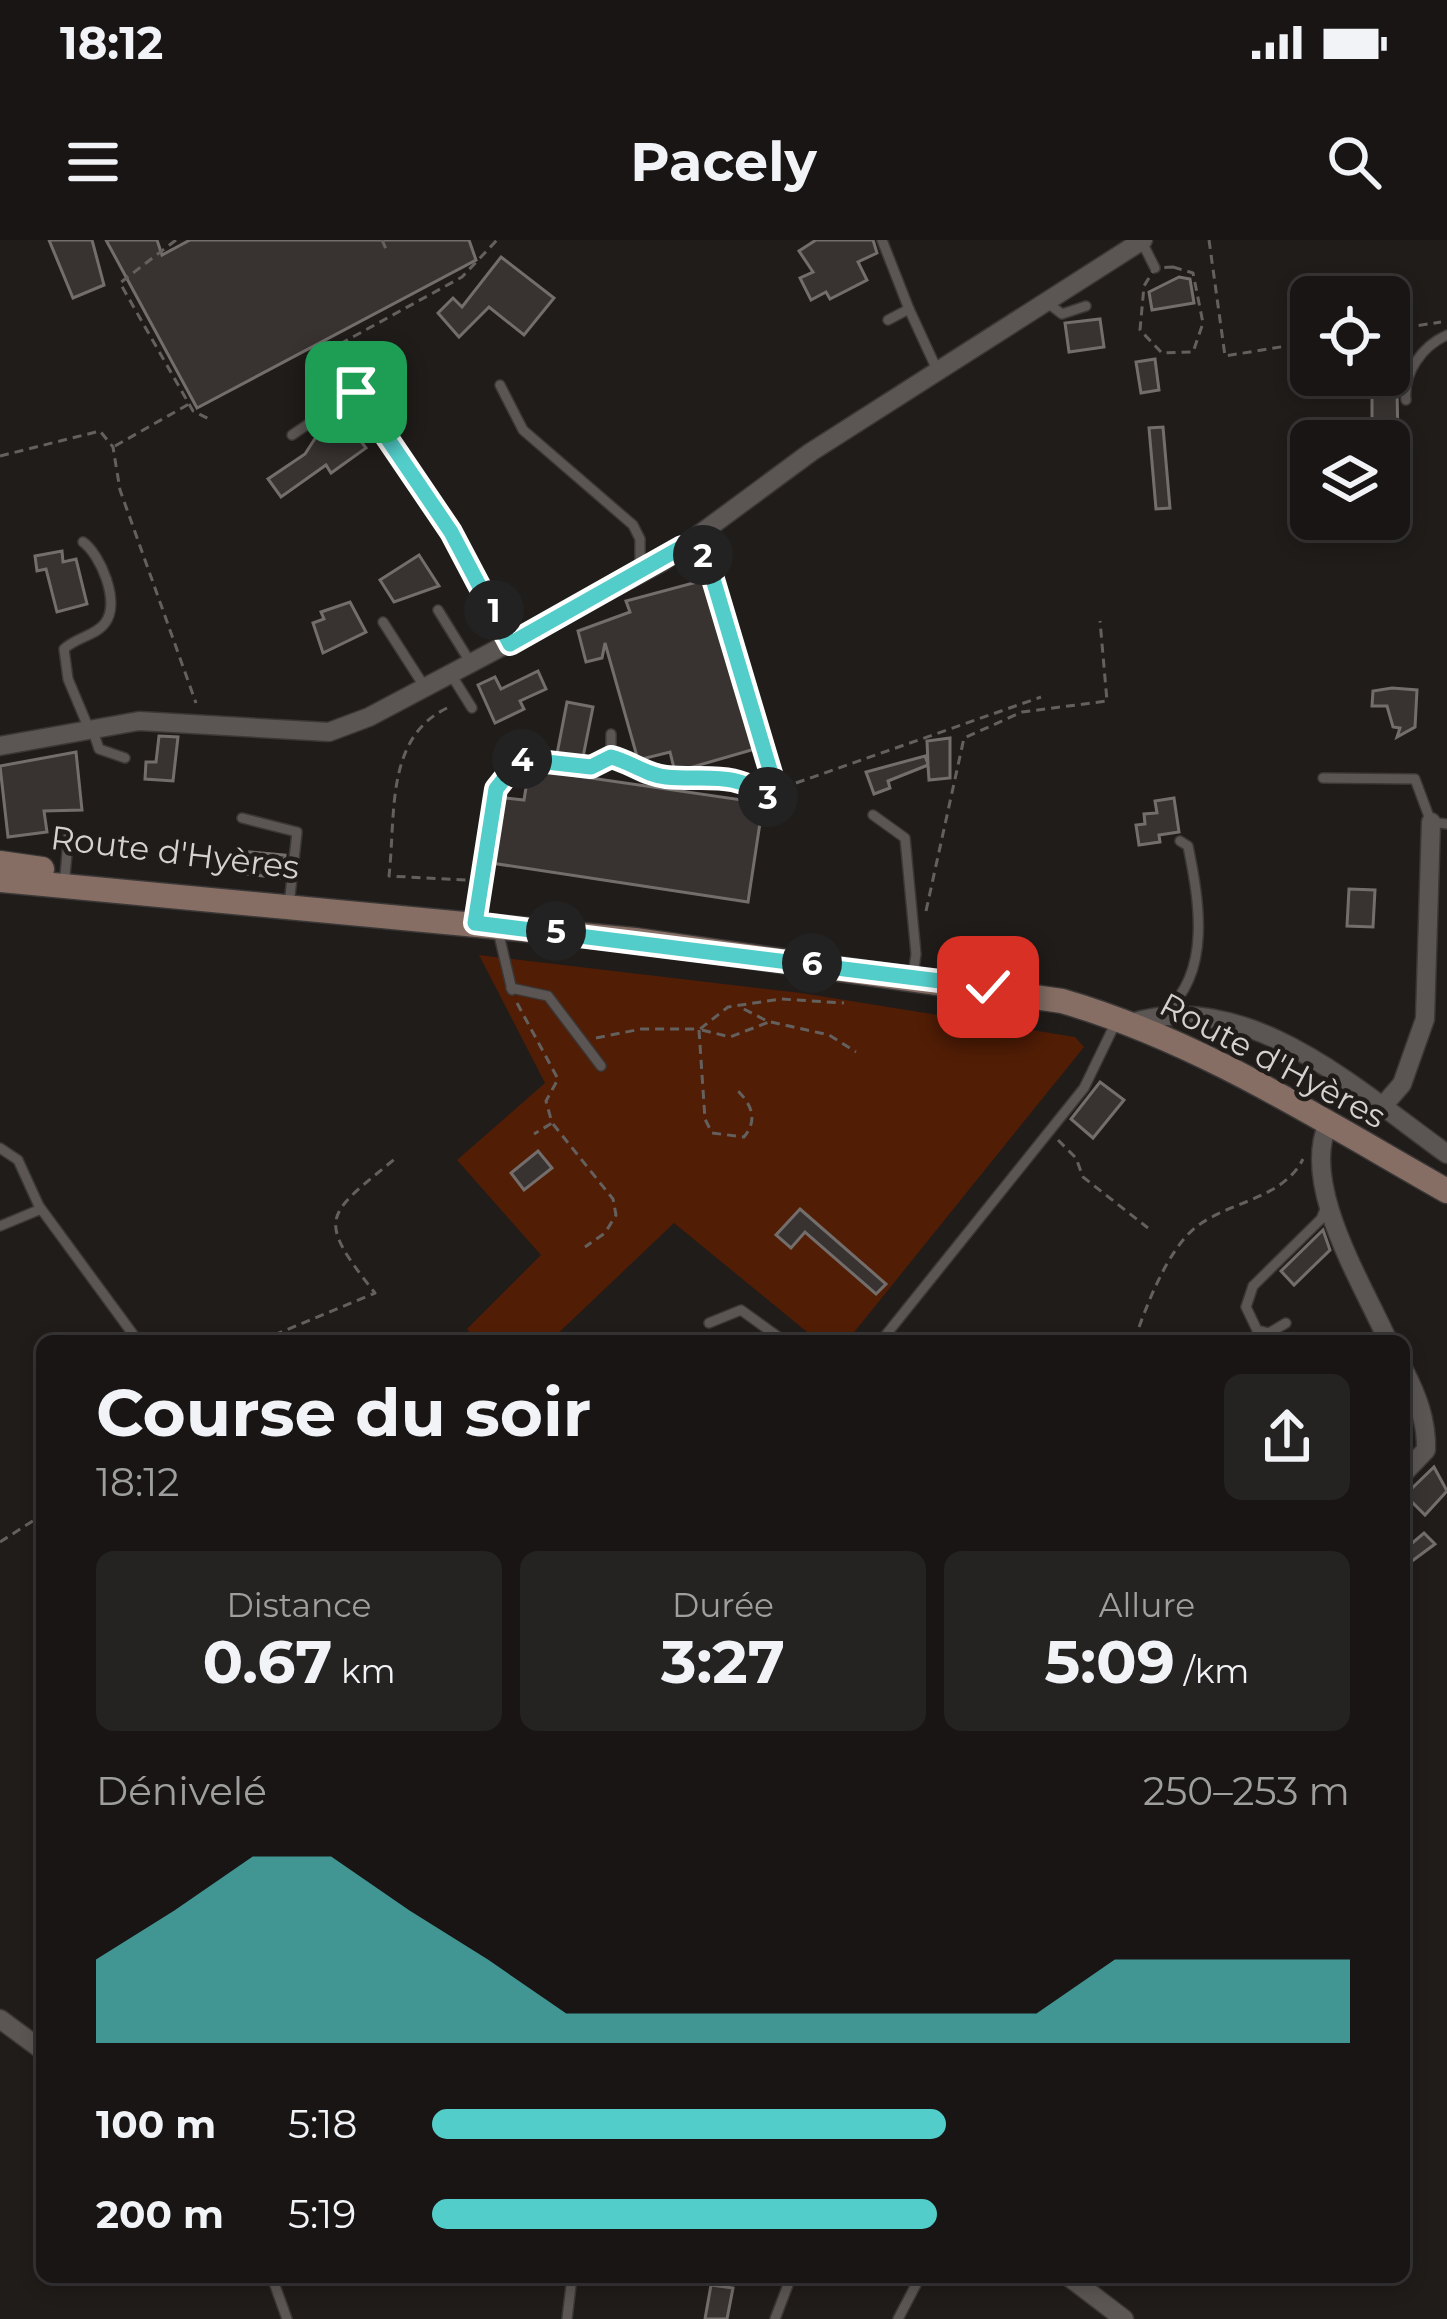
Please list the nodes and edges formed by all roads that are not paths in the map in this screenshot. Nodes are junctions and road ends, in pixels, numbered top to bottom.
1 (882, 240) edge
2 (1141, 240) edge
3 (1155, 268) road end
4 (1049, 304) junction
5 (1086, 306) dead end
6 (908, 309) junction
7 (888, 320) dead end
8 (1447, 335) edge
9 (329, 351) road end
10 (939, 374) junction
11 (500, 385) dead end
12 (356, 392) junction
13 (1406, 400) dead end
14 (292, 435) dead end
15 (83, 542) dead end
16 (639, 574) junction
17 (438, 610) dead end
18 (383, 622) dead end
19 (510, 644) junction
20 (472, 665) junction
21 (452, 676) junction
22 (428, 690) junction
23 (472, 708) dead end
24 (91, 728) junction
25 (611, 734) dead end
26 (0, 746) edge
27 (124, 758) dead end
28 (1323, 778) dead end
29 (873, 815) dead end
30 (242, 818) dead end
31 (1439, 823) edge
32 (68, 832) dead end
33 (1180, 841) dead end
34 (0, 863) edge
35 (65, 879) junction
36 (0, 880) edge
37 (290, 901) junction
38 (486, 924) junction
39 (913, 976) junction
40 (1165, 1012) junction
41 (1125, 1020) junction
42 (601, 1066) dead end
43 (1382, 1107) junction
44 (1323, 1121) junction
45 (0, 1148) edge
46 (1447, 1154) edge
47 (1447, 1191) edge
48 (1326, 1207) junction
49 (41, 1209) junction
50 (0, 1226) edge
51 (709, 1323) dead end
52 (1286, 1323) dead end
53 (133, 1335) edge
54 (776, 1335) edge
55 (886, 1335) edge
56 (1385, 1335) edge
57 (1410, 1382) edge
58 (1410, 1467) edge
59 (0, 2019) edge
60 (36, 2046) edge
61 (274, 2283) edge
62 (571, 2283) edge
63 (789, 2283) edge
64 (917, 2283) edge
65 (1078, 2283) edge
66 (287, 2319) edge
67 (567, 2319) edge
68 (775, 2319) edge
69 (898, 2319) edge
70 (1124, 2319) edge

1 - 6 lane
2 - 3 lane
2 - 4 street
4 - 5 lane
4 - 10 street
6 - 7 lane
6 - 10 lane
8 - 13 lane
9 - 12 lane
10 - 16 street
11 - 16 lane
12 - 14 lane
12 - 19 lane
15 - 24 lane
16 - 19 street
17 - 20 lane
18 - 22 lane
19 - 20 street
20 - 21 street
21 - 22 street
21 - 23 lane
22 - 24 street
24 - 26 street
24 - 27 lane
25 - 38 lane
28 - 31 lane
29 - 39 lane
30 - 37 lane
31 - 43 street
32 - 35 lane
33 - 40 lane
34 - 35 main road, Route d'Hyères
35 - 36 main road, Route d'Hyères
35 - 37 main road, Route d'Hyères
37 - 38 main road, Route d'Hyères
38 - 39 main road, Route d'Hyères
38 - 42 lane
39 - 41 main road, Route d'Hyères
40 - 41 street, Route d'Hyères
40 - 43 street, Route d'Hyères
41 - 44 main road, Route d'Hyères
41 - 55 lane
43 - 46 street, Route d'Hyères
44 - 47 main road, Route d'Hyères
44 - 48 street
45 - 49 lane
48 - 52 lane
48 - 56 street
49 - 50 lane
49 - 53 lane
51 - 54 lane
57 - 58 street
59 - 60 street
61 - 66 lane
62 - 67 lane
63 - 68 lane
64 - 69 lane
65 - 70 street

